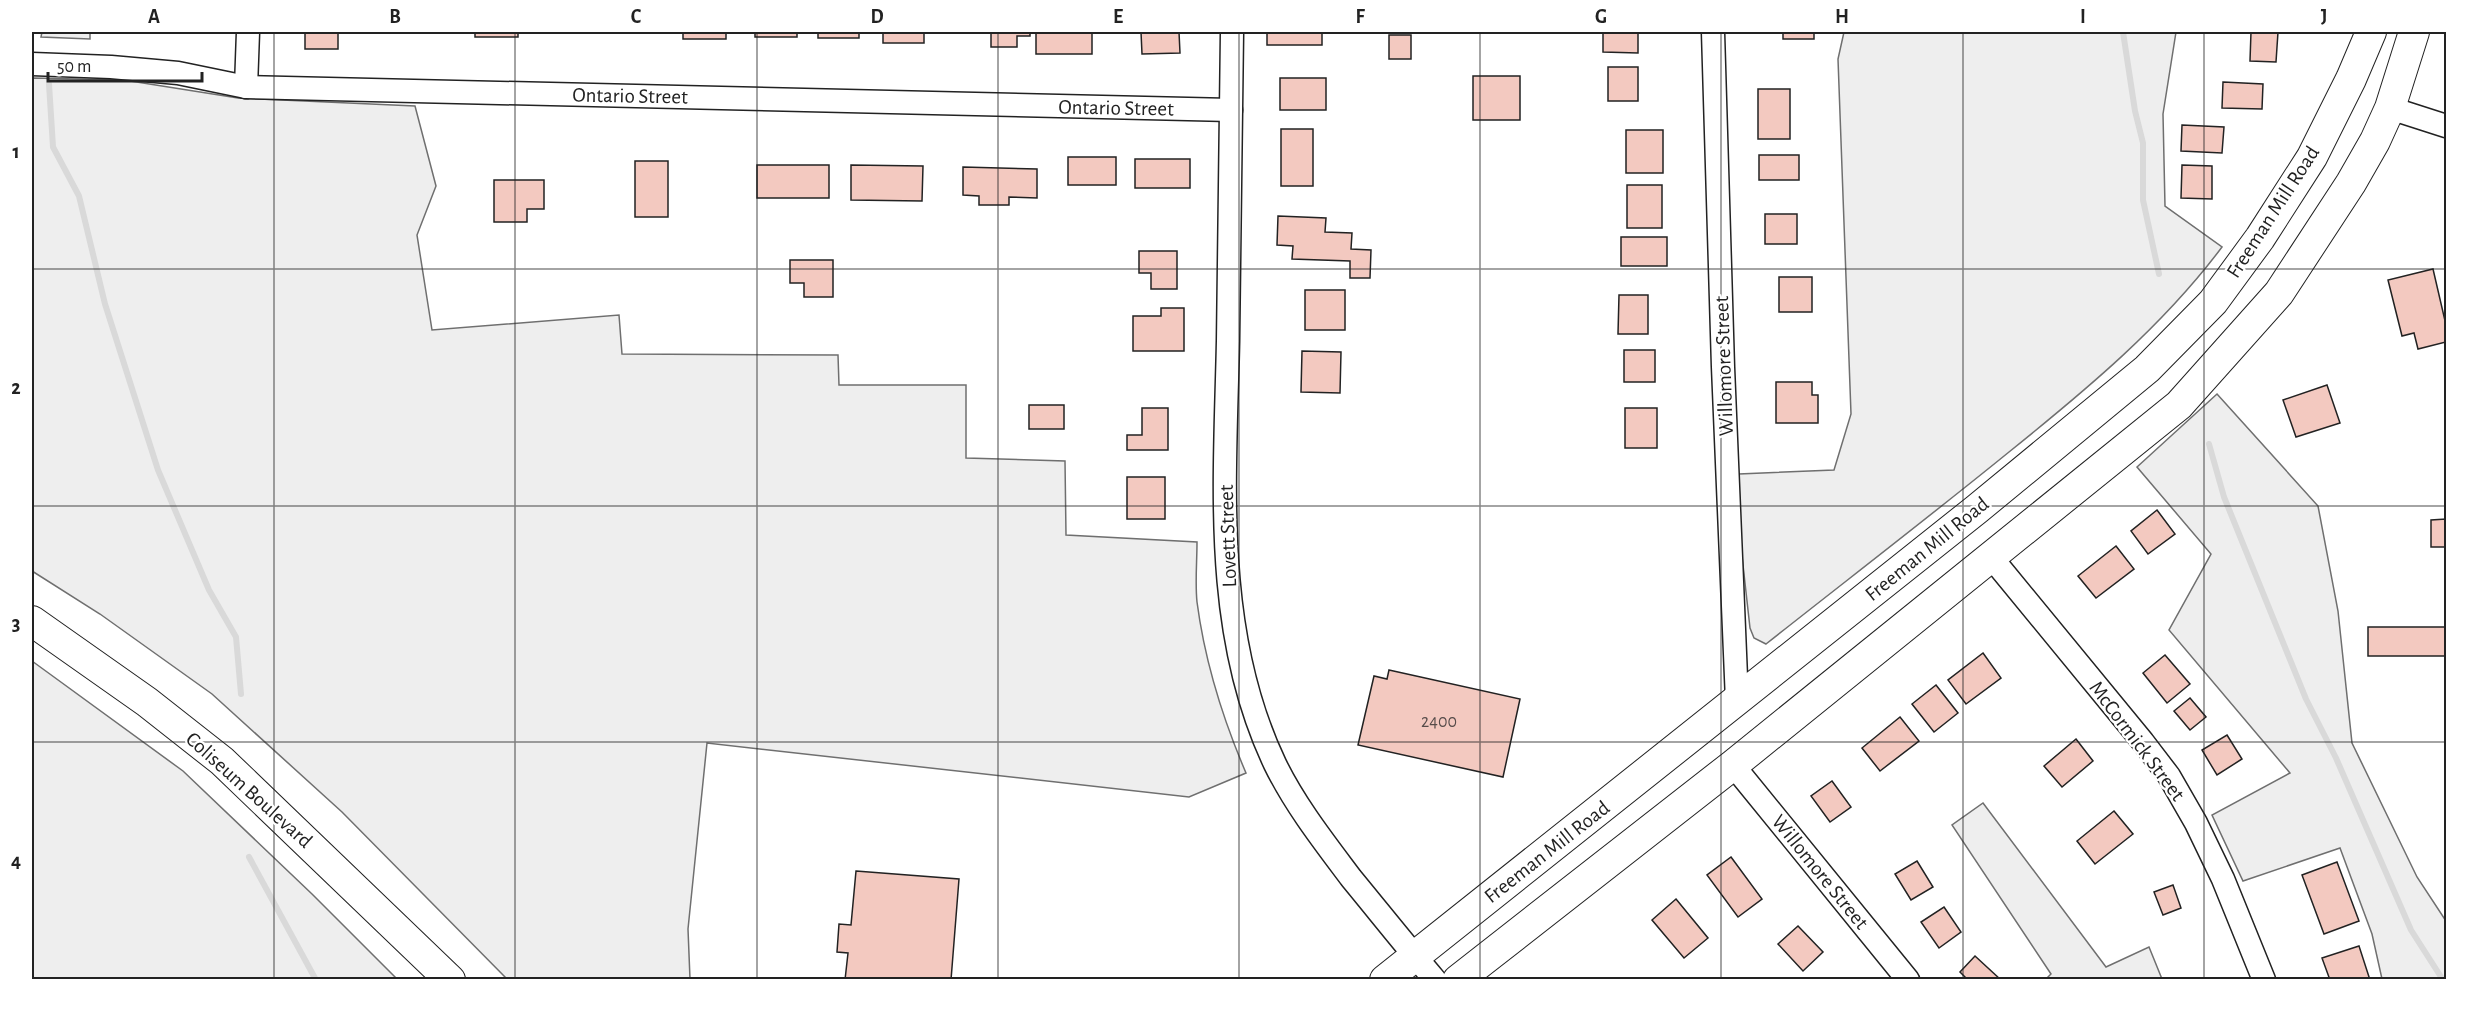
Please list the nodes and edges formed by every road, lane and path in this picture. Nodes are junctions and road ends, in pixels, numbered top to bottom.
1 (248, 32) edge
2 (1232, 32) edge
3 (1713, 32) edge
4 (2371, 32) edge
5 (2414, 32) edge
6 (32, 64) edge
7 (246, 87) junction
8 (2390, 108) junction
9 (1231, 110) junction
10 (2446, 126) edge
11 (1991, 557) junction
12 (32, 621) edge
13 (1737, 701) junction
14 (1733, 765) junction
15 (1415, 956) junction
16 (450, 980) edge
17 (1385, 980) edge
18 (1435, 980) edge
19 (1458, 980) edge
20 (1908, 980) edge
21 (2264, 980) edge

1 - 7 street
2 - 9 street, Lovett Street
3 - 13 street, Willomore Street
4 - 13 main road, Freeman Mill Road
5 - 8 main road
6 - 7 street, Ontario Street
7 - 9 street, Ontario Street
8 - 10 street
8 - 11 main road
9 - 15 street, Lovett Street
11 - 14 main road
11 - 21 street, McCormick Street
12 - 16 main road, Coliseum Boulevard
13 - 15 main road, Freeman Mill Road
14 - 19 main road
14 - 20 street, Willomore Street
15 - 17 main road, Freeman Mill Road
15 - 18 street, Lovett Street

